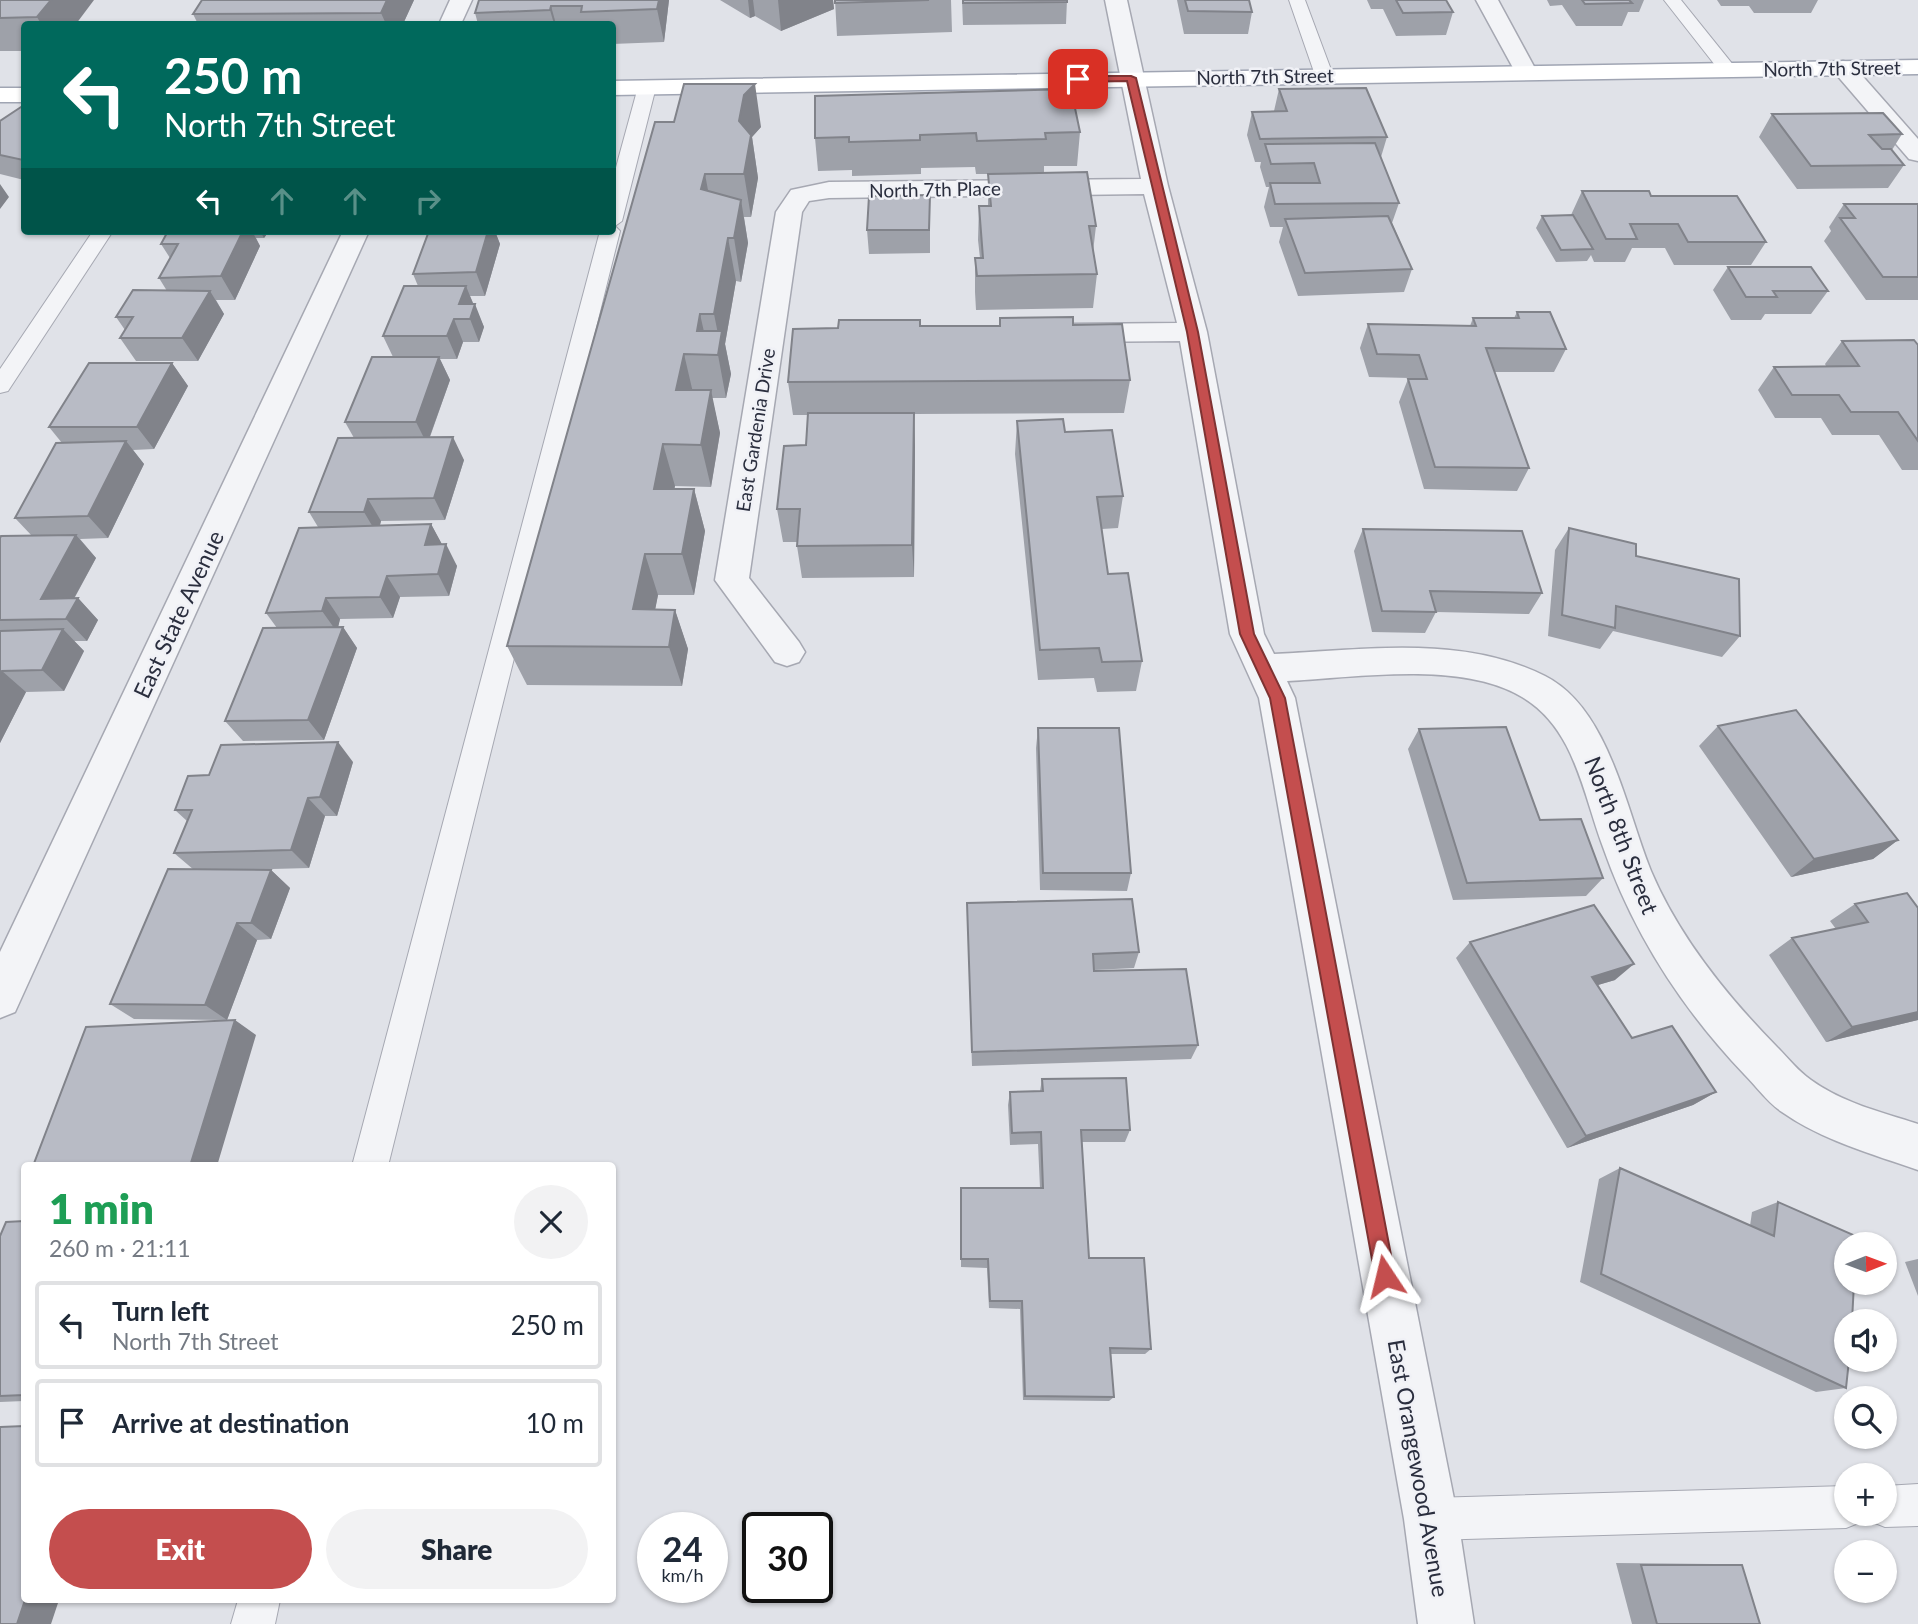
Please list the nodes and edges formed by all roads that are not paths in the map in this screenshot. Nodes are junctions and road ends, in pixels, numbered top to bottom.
1 (461, 0) edge
2 (1116, 0) edge
3 (1297, 0) edge
4 (1487, 0) edge
5 (1672, 0) edge
6 (451, 21) edge
7 (1918, 66) edge
8 (1843, 68) junction
9 (1728, 70) junction
10 (1526, 72) junction
11 (1324, 75) junction
12 (1131, 78) junction
13 (647, 87) junction
14 (616, 88) edge
15 (0, 95) edge
16 (21, 95) edge
17 (1918, 154) edge
18 (1155, 186) junction
19 (800, 195) joint
20 (616, 206) edge
21 (100, 235) edge
22 (354, 235) edge
23 (609, 235) edge
24 (1193, 332) junction
25 (1040, 333) edge
26 (0, 386) edge
27 (787, 652) dead end
28 (1264, 668) junction
29 (0, 998) edge
30 (1918, 1147) edge
31 (371, 1162) edge
32 (1918, 1505) edge
33 (1897, 1506) edge
34 (1834, 1507) edge
35 (1431, 1519) junction
36 (258, 1603) edge
37 (253, 1624) edge
38 (1446, 1624) edge

1 - 6 street
2 - 12 street, East Orangewood Avenue
3 - 11 lane
4 - 10 street
5 - 9 lane
7 - 8 main road, North 7th Street
8 - 9 main road, North 7th Street
8 - 17 street
9 - 10 main road, North 7th Street
10 - 11 main road, North 7th Street
11 - 12 main road, North 7th Street
12 - 13 main road, North 7th Street
12 - 18 street, East Orangewood Avenue
13 - 14 main road, North 7th Street
13 - 20 lane
15 - 16 main road
18 - 19 street, North 7th Place
18 - 24 street, East Orangewood Avenue
19 - 27 street, East Gardenia Drive
21 - 26 lane
22 - 29 street, East State Avenue
23 - 31 lane
24 - 25 street
24 - 28 street, East Orangewood Avenue
28 - 30 street, North 8th Street
28 - 35 street, East Orangewood Avenue
32 - 33 lane
34 - 35 lane
35 - 38 street, East Orangewood Avenue
36 - 37 lane

